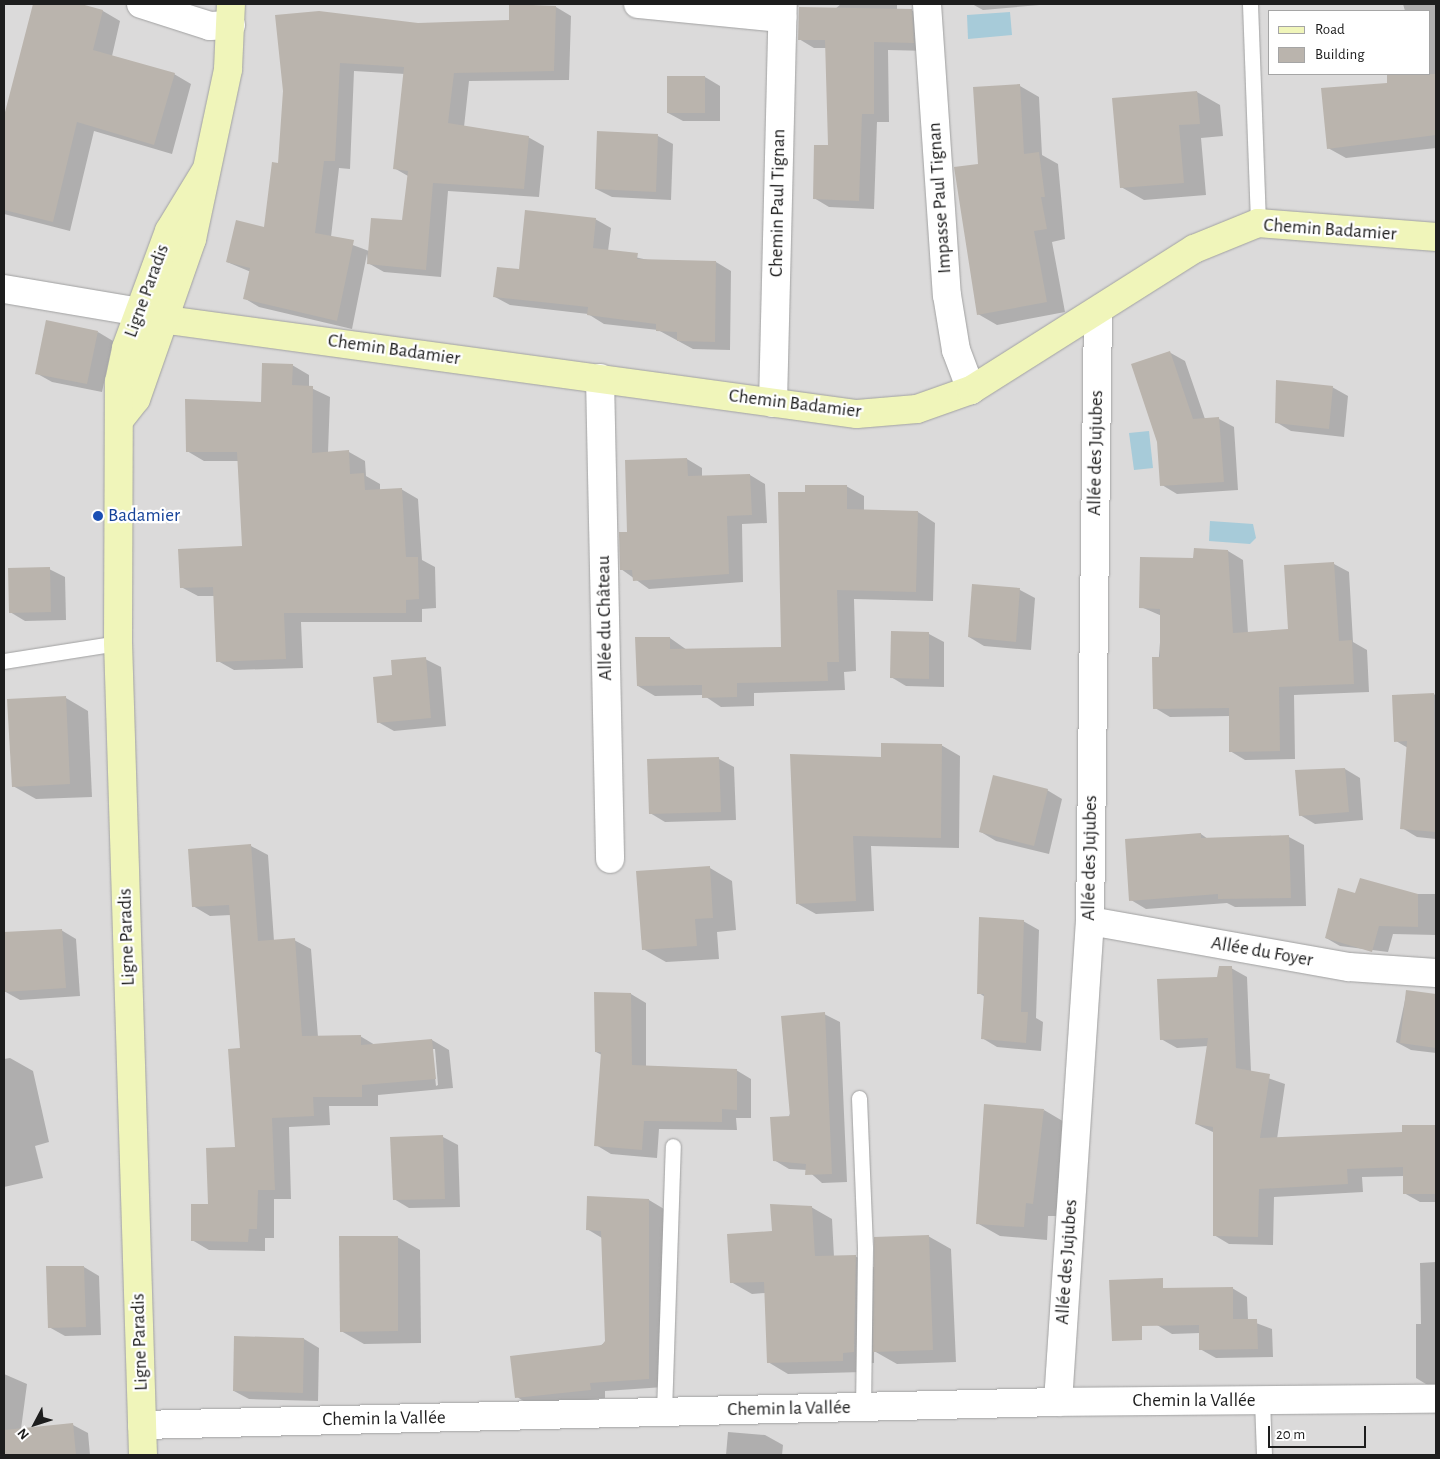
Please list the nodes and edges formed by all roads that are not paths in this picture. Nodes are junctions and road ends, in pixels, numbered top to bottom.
1 (141, 4) edge
2 (638, 4) edge
3 (927, 4) edge
4 (1250, 4) edge
5 (783, 11) edge
6 (231, 14) edge
7 (1258, 223) junction
8 (1436, 237) edge
9 (4, 289) edge
10 (1098, 313) junction
11 (152, 315) junction
12 (600, 378) junction
13 (971, 390) junction
14 (774, 403) junction
15 (118, 643) junction
16 (4, 661) edge
17 (610, 859) dead end
18 (1090, 921) junction
19 (1436, 973) edge
20 (859, 1098) dead end
21 (673, 1146) dead end
22 (1436, 1399) edge
23 (1262, 1400) junction
24 (1058, 1402) junction
25 (863, 1407) junction
26 (664, 1412) junction
27 (142, 1425) junction
28 (143, 1455) edge
29 (1264, 1455) edge

1 - 6 street
2 - 5 street
3 - 13 street, Impasse Paul Tignan
4 - 7 lane
5 - 14 street, Chemin Paul Tignan
6 - 11 main road, Ligne Paradis
7 - 8 main road, Chemin Badamier
7 - 10 main road, Chemin Badamier
9 - 11 street
10 - 13 main road, Chemin Badamier
10 - 18 street, Allée des Jujubes
11 - 12 main road, Chemin Badamier
11 - 15 main road, Ligne Paradis
12 - 14 main road, Chemin Badamier
12 - 17 street, Allée du Château
13 - 14 main road, Chemin Badamier
15 - 16 lane
15 - 27 main road, Ligne Paradis
18 - 19 street, Allée du Foyer
18 - 24 street, Allée des Jujubes
20 - 25 lane
21 - 26 lane
22 - 23 street, Chemin la Vallée
23 - 24 street, Chemin la Vallée
23 - 29 lane
24 - 25 street, Chemin la Vallée
25 - 26 street, Chemin la Vallée
26 - 27 street, Chemin la Vallée
27 - 28 main road, Ligne Paradis

